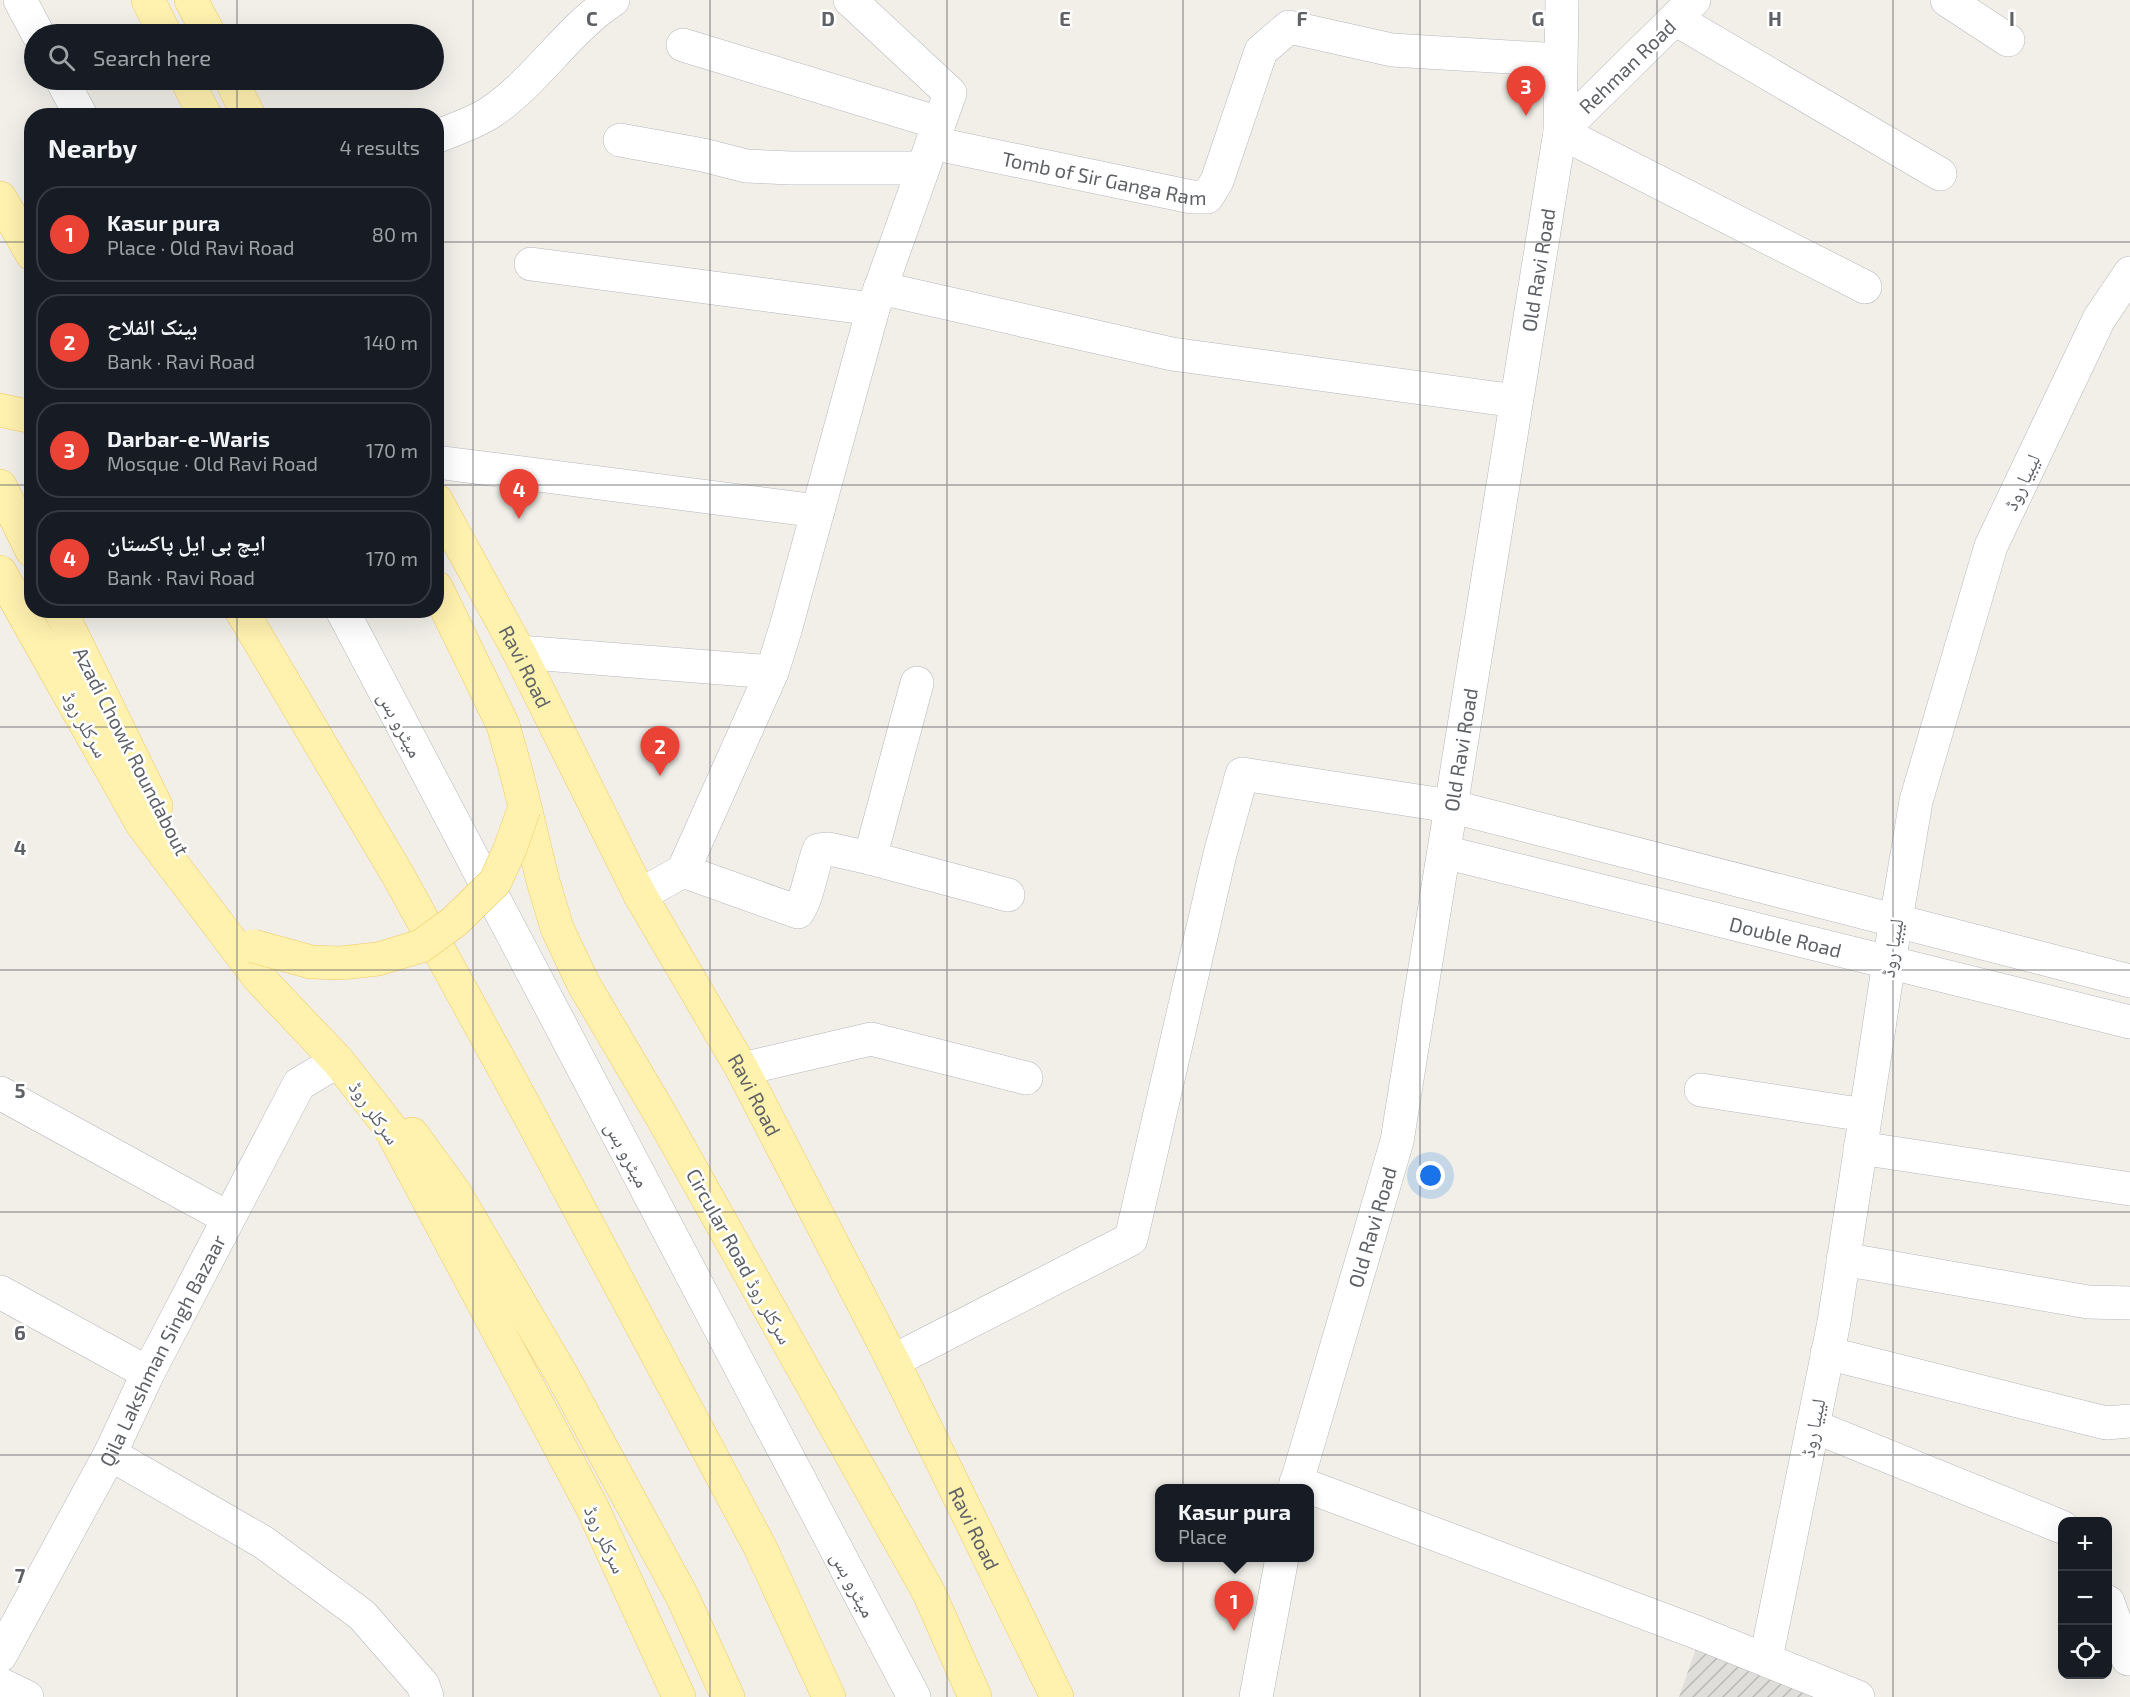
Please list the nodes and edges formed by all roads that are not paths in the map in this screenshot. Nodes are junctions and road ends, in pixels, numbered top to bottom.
1 (20, 0) edge
2 (148, 0) edge
3 (191, 0) edge
4 (613, 0) edge
5 (850, 0) edge
6 (1562, 0) edge
7 (1947, 0) edge
8 (1685, 9) edge
9 (33, 24) edge
10 (160, 24) edge
11 (203, 24) edge
12 (2008, 40) dead end
13 (683, 45) dead end
14 (1559, 60) junction
15 (67, 90) edge
16 (192, 90) edge
17 (236, 90) edge
18 (77, 108) edge
19 (201, 108) edge
20 (245, 108) edge
21 (1560, 132) junction
22 (444, 133) edge
23 (620, 140) dead end
24 (931, 145) junction
25 (1940, 174) dead end
26 (0, 198) edge
27 (24, 240) edge
28 (531, 264) dead end
29 (2130, 273) edge
30 (1865, 286) dead end
31 (877, 299) junction
32 (1516, 401) junction
33 (0, 410) edge
34 (24, 415) edge
35 (444, 463) edge
36 (0, 487) edge
37 (818, 511) junction
38 (444, 515) edge
39 (24, 534) edge
40 (0, 572) edge
41 (444, 604) edge
42 (24, 615) edge
43 (26, 618) edge
44 (64, 618) edge
45 (246, 618) edge
46 (346, 618) edge
47 (519, 652) junction
48 (772, 672) junction
49 (917, 684) dead end
50 (1450, 806) junction
51 (524, 809) junction
52 (1444, 852) junction
53 (870, 858) junction
54 (683, 871) junction
55 (640, 895) junction
56 (1008, 895) dead end
57 (1895, 921) junction
58 (253, 946) junction
59 (1889, 962) junction
60 (2130, 981) edge
61 (2130, 1022) edge
62 (338, 1061) junction
63 (742, 1069) junction
64 (1026, 1078) dead end
65 (1701, 1090) dead end
66 (0, 1093) edge
67 (1865, 1115) junction
68 (1860, 1148) junction
69 (2130, 1189) edge
70 (228, 1218) junction
71 (1843, 1259) junction
72 (0, 1292) edge
73 (2130, 1303) edge
74 (1827, 1353) junction
75 (893, 1361) junction
76 (148, 1373) junction
77 (2130, 1421) edge
78 (1813, 1426) junction
79 (110, 1454) junction
80 (1295, 1484) edge
81 (1314, 1492) edge
82 (2058, 1525) edge
83 (1281, 1562) edge
84 (2112, 1613) edge
85 (0, 1656) edge
86 (2130, 1658) edge
87 (1766, 1659) junction
88 (0, 1684) edge
89 (27, 1697) edge
90 (427, 1697) edge
91 (679, 1697) edge
92 (728, 1697) edge
93 (829, 1697) edge
94 (914, 1697) edge
95 (975, 1697) edge
96 (1057, 1697) edge
97 (1256, 1697) edge
98 (1858, 1697) edge

1 - 9 street
2 - 10 main road
3 - 11 main road
4 - 22 street
5 - 24 street
6 - 14 street, Old Ravi Road
7 - 12 street
8 - 21 street, Rehman Road
8 - 25 street
13 - 24 street
14 - 21 street, Old Ravi Road
14 - 24 street, Tomb of Sir Ganga Ram
15 - 18 street
16 - 19 main road
17 - 20 main road
21 - 30 street
21 - 32 street, Old Ravi Road
23 - 24 street
24 - 31 street
26 - 27 main road
28 - 31 street
29 - 57 street, لیبیا روڈ
31 - 32 street
31 - 37 street
32 - 50 street, Old Ravi Road
33 - 34 main road
35 - 37 street
36 - 39 main road
37 - 48 street
38 - 47 main road, Ravi Road
40 - 42 main road, سرکلر روڈ
41 - 51 main road
43 - 62 main road, سرکلر روڈ
44 - 58 main road, Azadi Chowk Roundabout
45 - 93 main road
46 - 94 street, میٹرو بس
47 - 48 street
47 - 55 main road, Ravi Road
48 - 54 street
49 - 53 street
50 - 52 street, Old Ravi Road
50 - 57 street
50 - 75 street
51 - 58 main road, bridge
51 - 95 main road, Circular Road سرکلر روڈ
52 - 59 street, Double Road
52 - 80 street, Old Ravi Road
53 - 54 street
53 - 56 street
54 - 55 street
55 - 63 main road, Ravi Road
57 - 59 street, لیبیا روڈ
57 - 60 street
58 - 92 main road
59 - 61 street, Double Road
59 - 67 street, لیبیا روڈ
62 - 70 street, Qila Lakshman Singh Bazaar
62 - 91 main road, سرکلر روڈ
63 - 64 street
63 - 75 main road, Ravi Road
65 - 67 street
66 - 70 street
67 - 68 street, لیبیا روڈ
68 - 69 street
68 - 71 street, لیبیا روڈ
70 - 76 street, Qila Lakshman Singh Bazaar
71 - 73 street
71 - 74 street, لیبیا روڈ
72 - 76 street
74 - 77 street
74 - 78 street, لیبیا روڈ
75 - 96 main road, Ravi Road
76 - 79 street, Qila Lakshman Singh Bazaar
78 - 82 street
78 - 87 street, لیبیا روڈ
79 - 85 street, Qila Lakshman Singh Bazaar
79 - 90 street
81 - 87 street
83 - 97 street
84 - 86 street
87 - 98 street
88 - 89 street

